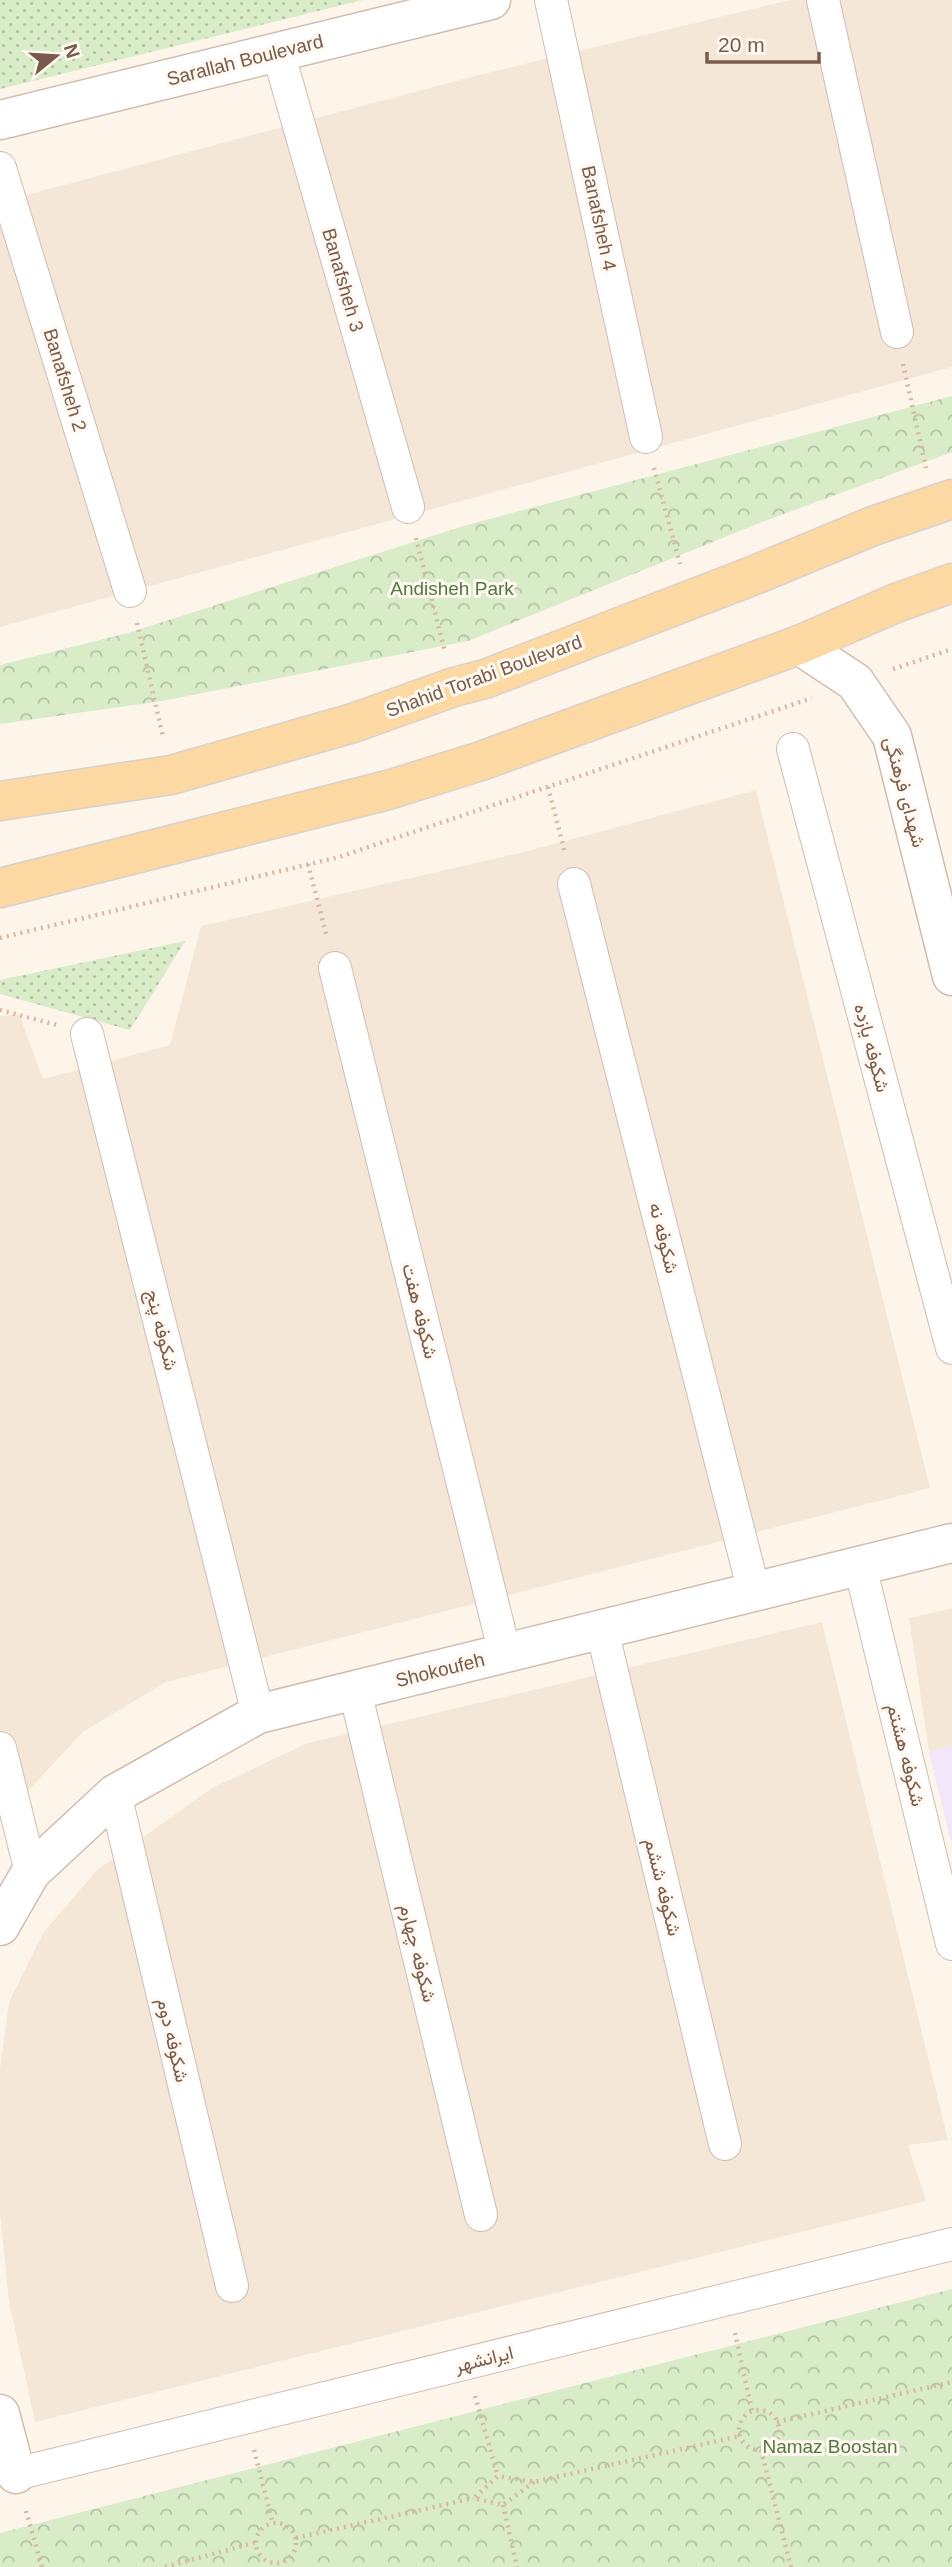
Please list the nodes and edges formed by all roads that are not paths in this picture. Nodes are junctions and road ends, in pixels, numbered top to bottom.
1 (491, 0) edge
2 (551, 0) edge
3 (822, 0) edge
4 (278, 52) junction
5 (0, 120) edge
6 (0, 168) edge
7 (897, 332) road end
8 (646, 437) road end
9 (943, 502) edge
10 (408, 507) road end
11 (952, 583) edge
12 (130, 591) road end
13 (799, 645) junction
14 (793, 749) dead end
15 (0, 801) edge
16 (574, 884) road end
17 (0, 888) edge
18 (335, 968) road end
19 (952, 975) edge
20 (87, 1034) road end
21 (952, 1348) edge
22 (952, 1543) edge
23 (860, 1566) junction
24 (754, 1592) junction
25 (601, 1630) junction
26 (505, 1654) junction
27 (355, 1691) junction
28 (258, 1714) junction
29 (0, 1748) edge
30 (115, 1794) junction
31 (31, 1872) junction
32 (0, 1926) edge
33 (952, 1944) edge
34 (725, 2144) dead end
35 (481, 2215) dead end
36 (952, 2244) edge
37 (232, 2286) dead end
38 (0, 2414) edge
39 (16, 2474) joint

1 - 4 street, Sarallah Boulevard
2 - 8 street, Banafsheh 4
3 - 7 street
4 - 5 street, Sarallah Boulevard
4 - 10 street, Banafsheh 3
6 - 12 street, Banafsheh 2
9 - 15 main road, Shahid Torabi Boulevard
11 - 13 main road
13 - 17 main road
13 - 19 street, شهدای فرهنگی
14 - 21 street, شکوفه یازده
16 - 24 street, شکوفه نه
18 - 26 street, شکوفه هفت
20 - 28 street, شکوفه پنج
22 - 23 street, Shokoufeh
23 - 24 street, Shokoufeh
23 - 33 street, شکوفه هشتم
24 - 25 street, Shokoufeh
25 - 26 street, Shokoufeh
25 - 34 street, شکوفه ششم
26 - 27 street, Shokoufeh
27 - 28 street, Shokoufeh
27 - 35 street, شکوفه چهارم
28 - 30 street, Shokoufeh
29 - 31 street
30 - 31 street, Shokoufeh
30 - 37 street, شکوفه دوم
31 - 32 street, Shokoufeh
36 - 39 street, ایرانشهر
38 - 39 street

